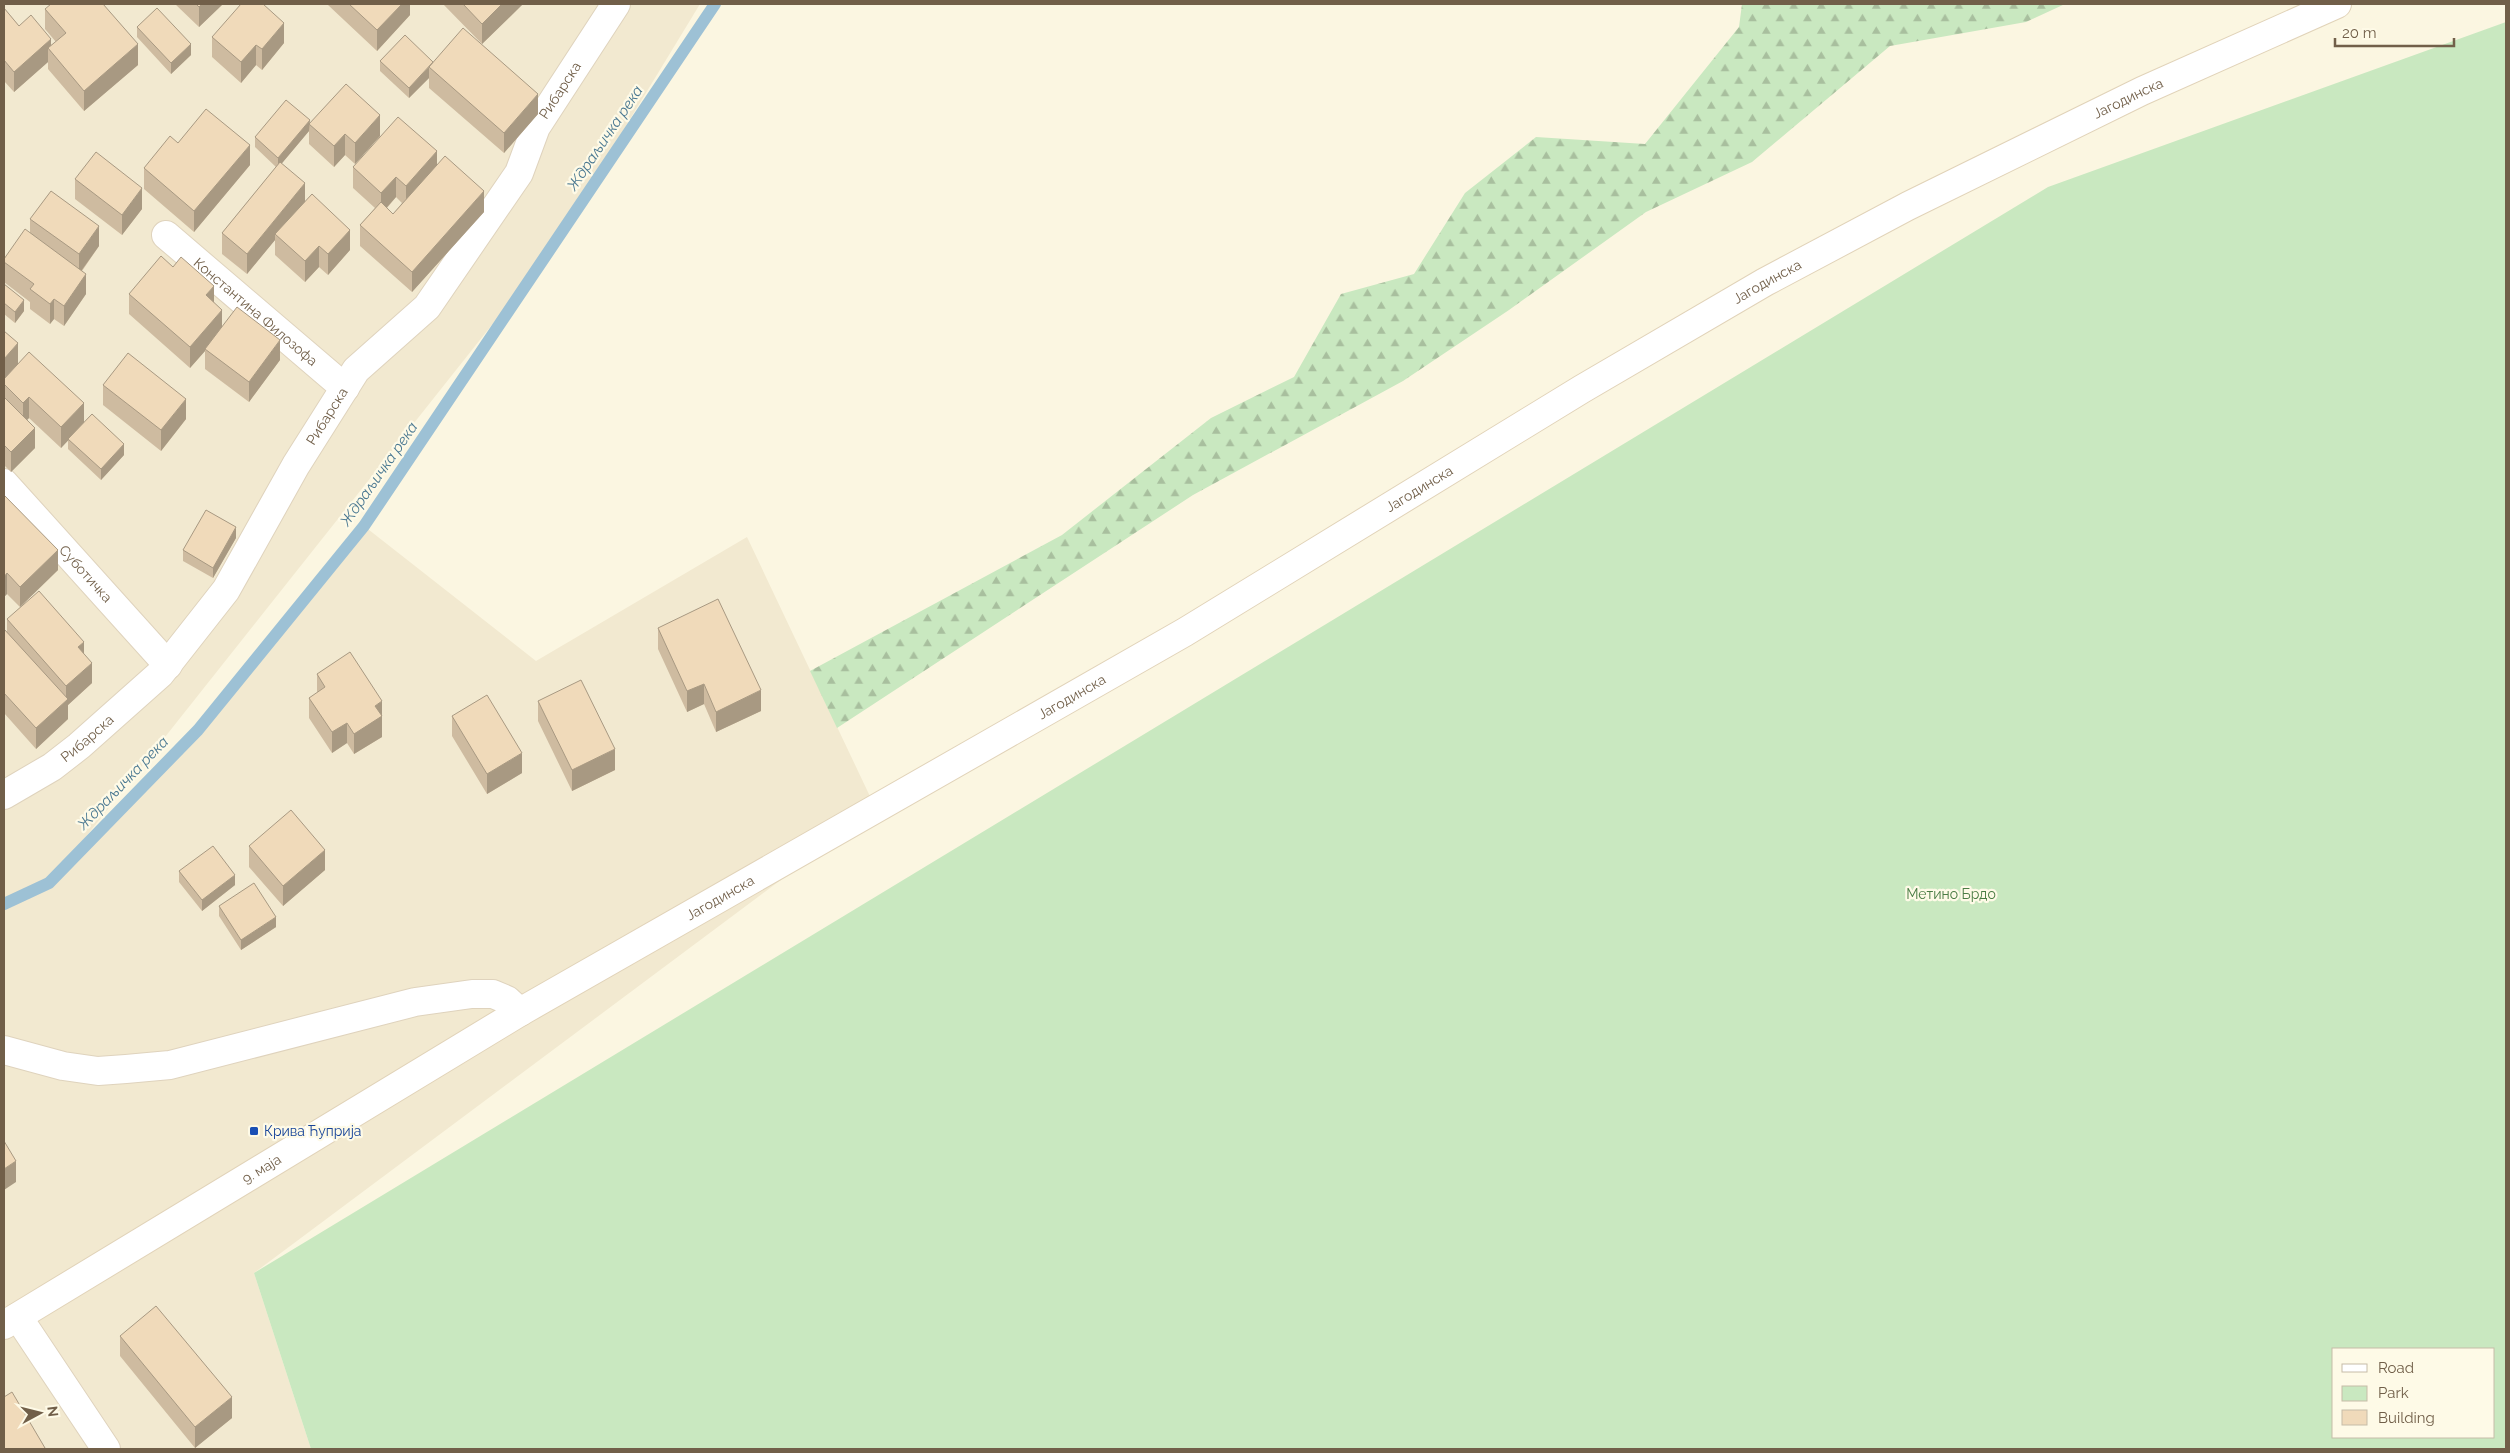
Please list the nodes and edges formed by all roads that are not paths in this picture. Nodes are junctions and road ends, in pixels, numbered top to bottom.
1 (616, 4) edge
2 (2337, 4) edge
3 (166, 235) dead end
4 (345, 388) junction
5 (4, 483) edge
6 (168, 665) junction
7 (4, 795) edge
8 (520, 1012) junction
9 (4, 1050) edge
10 (11, 1321) edge
11 (106, 1449) edge

1 - 4 main road, Рибарска
2 - 8 main road, Јагодинска
3 - 4 main road, Константина Филозофа
4 - 6 main road, Рибарска
5 - 6 main road, Суботичка
6 - 7 main road, Рибарска
8 - 9 main road
8 - 10 main road, 9. маја
10 - 11 main road

